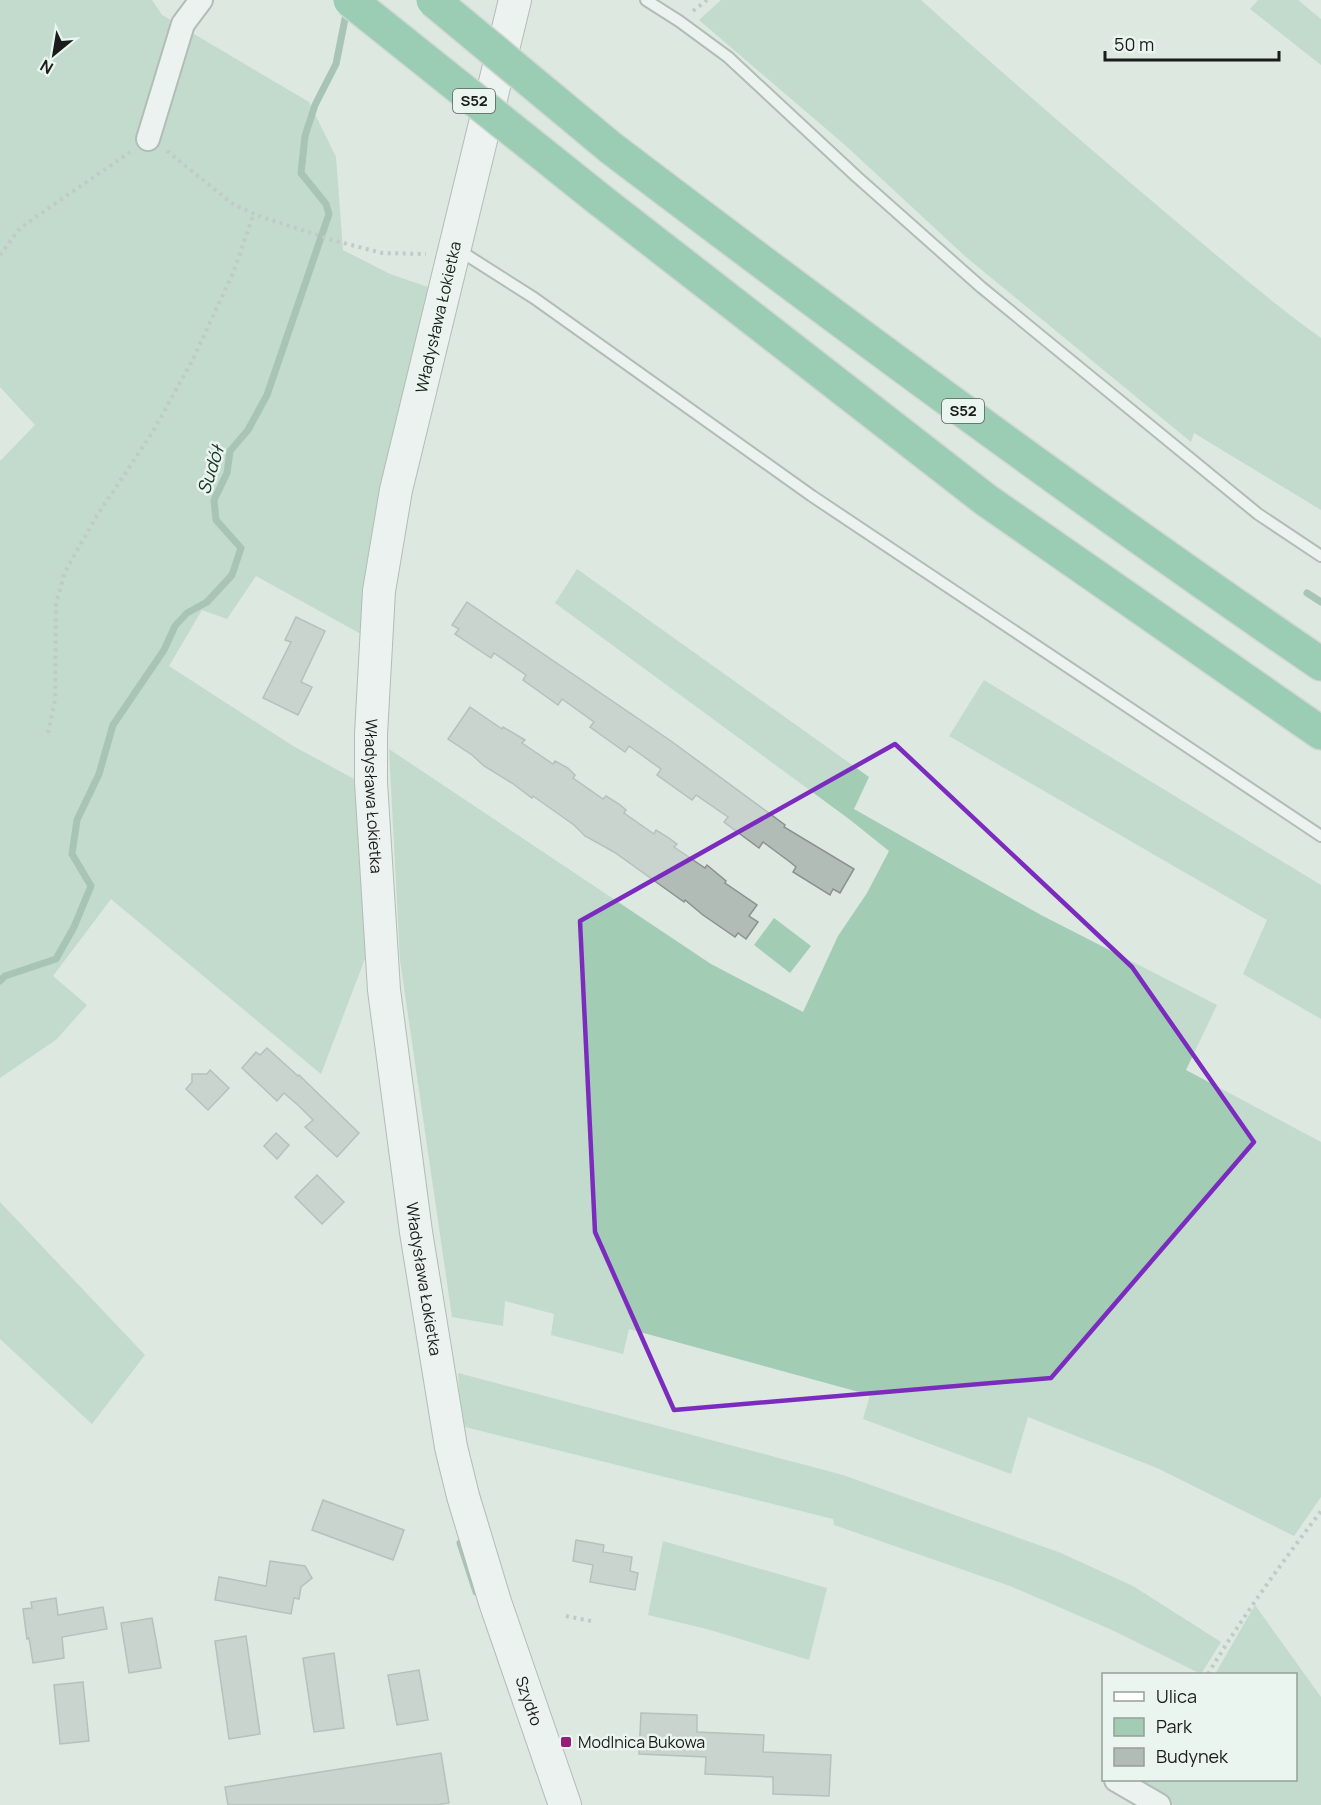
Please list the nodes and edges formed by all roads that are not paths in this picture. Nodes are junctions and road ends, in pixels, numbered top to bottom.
1 (201, 0) edge
2 (350, 0) edge
3 (433, 0) edge
4 (515, 0) edge
5 (646, 0) edge
6 (148, 140) road end
7 (453, 251) junction
8 (1321, 556) edge
9 (1321, 663) edge
10 (1321, 733) edge
11 (1321, 836) edge
12 (494, 1596) joint
13 (1119, 1781) edge
14 (565, 1805) edge
15 (1159, 1805) edge

1 - 6 street
2 - 10 highway, S52, bridge
3 - 9 highway, S52, bridge
4 - 7 street, Władysława Łokietka
5 - 8 lane
7 - 11 lane
7 - 12 street, Władysława Łokietka
12 - 14 street, Szydło
13 - 15 street

